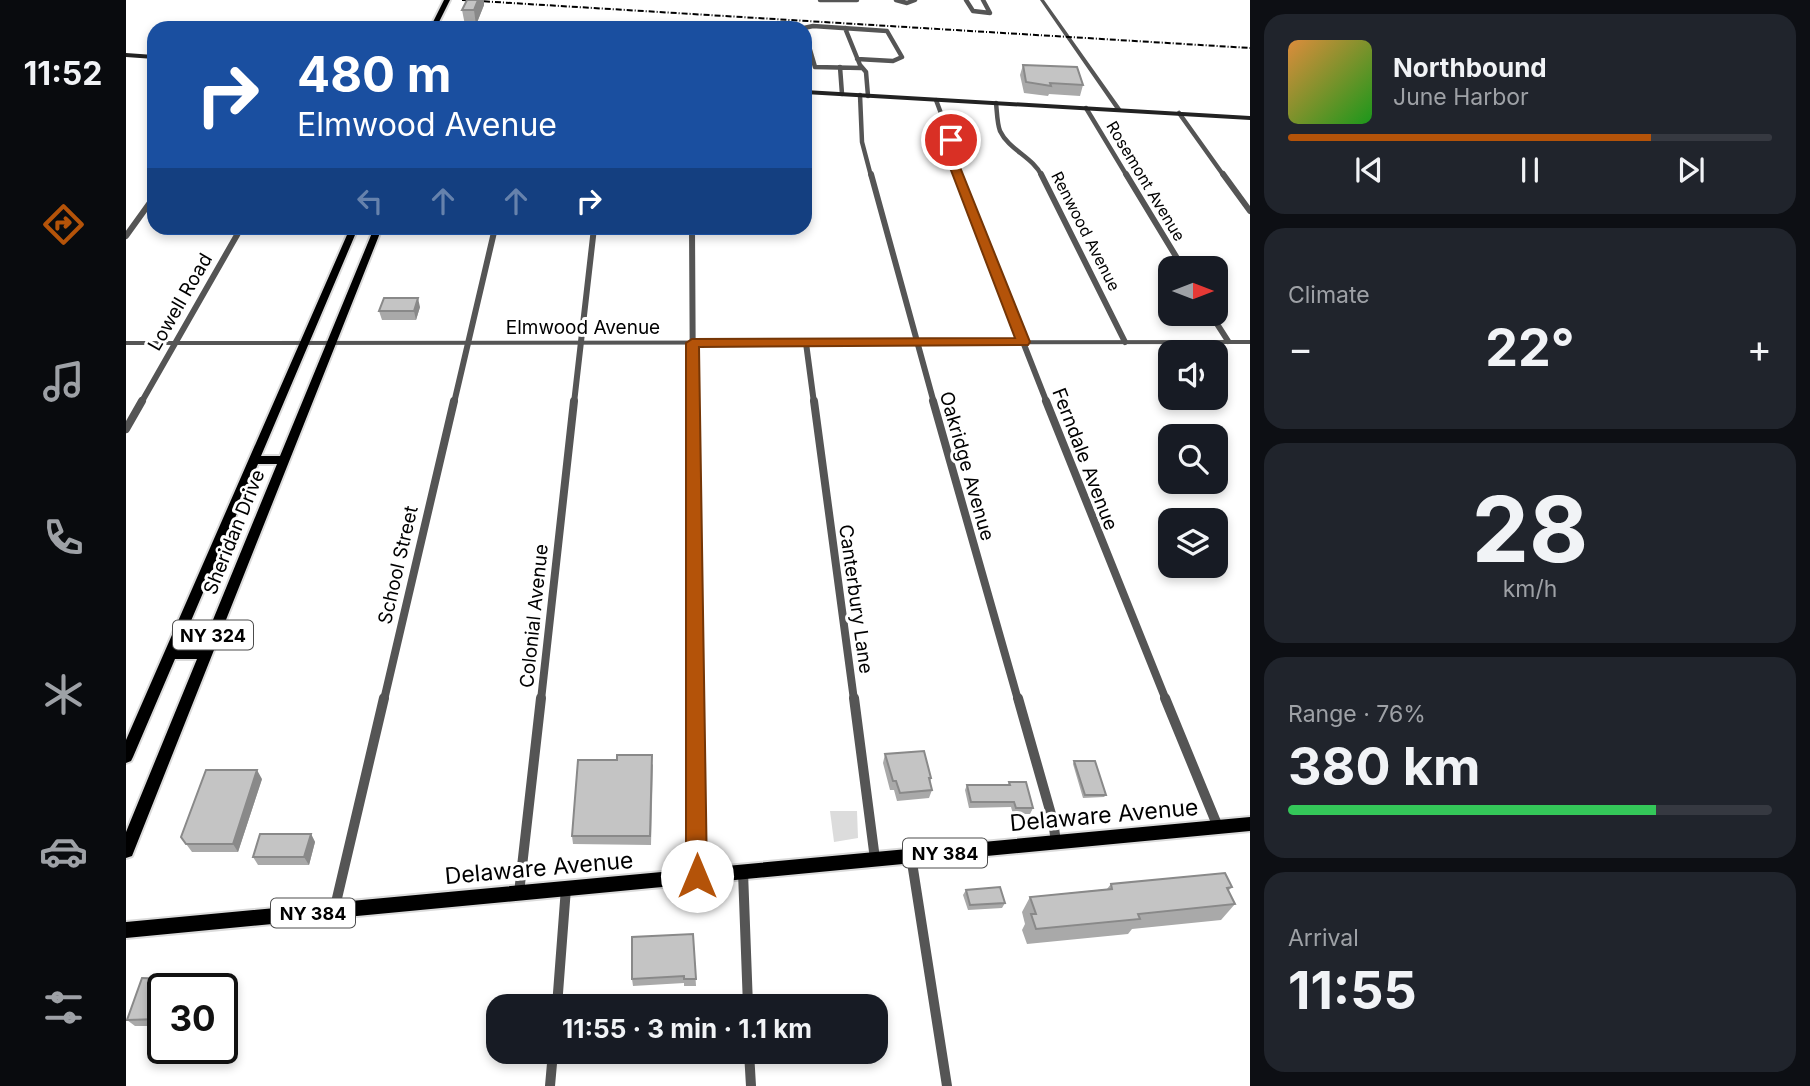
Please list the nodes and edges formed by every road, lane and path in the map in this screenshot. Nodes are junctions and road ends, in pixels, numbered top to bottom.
1 (820, 0) edge
2 (857, 0) edge
3 (896, 0) edge
4 (915, 0) edge
5 (966, 0) edge
6 (983, 0) edge
7 (1042, 0) edge
8 (446, 3) edge
9 (437, 21) edge
10 (444, 21) edge
11 (845, 28) junction
12 (812, 30) edge
13 (126, 55) edge
14 (147, 56) edge
15 (812, 57) edge
16 (857, 59) junction
17 (840, 67) junction
18 (861, 68) junction
19 (812, 92) edge
20 (842, 94) junction
21 (864, 95) junction
22 (936, 100) junction
23 (996, 103) junction
24 (1086, 108) junction
25 (1119, 110) junction
26 (1179, 113) junction
27 (1250, 118) edge
28 (147, 207) edge
29 (1250, 211) edge
30 (237, 235) edge
31 (351, 235) edge
32 (375, 235) edge
33 (493, 235) edge
34 (593, 235) edge
35 (692, 235) edge
36 (126, 236) edge
37 (1176, 256) edge
38 (1228, 341) edge
39 (126, 342) edge
40 (806, 342) junction
41 (916, 342) junction
42 (1023, 342) junction
43 (1125, 342) junction
44 (1158, 342) edge
45 (1250, 342) edge
46 (175, 343) junction
47 (304, 343) junction
48 (331, 343) junction
49 (468, 343) junction
50 (581, 343) junction
51 (692, 343) junction
52 (126, 429) edge
53 (254, 460) junction
54 (284, 460) junction
55 (170, 654) junction
56 (205, 654) junction
57 (126, 757) edge
58 (1250, 824) edge
59 (1217, 827) junction
60 (1056, 842) junction
61 (126, 851) edge
62 (911, 856) junction
63 (874, 859) junction
64 (743, 872) junction
65 (697, 876) junction
66 (566, 888) junction
67 (519, 893) junction
68 (334, 911) junction
69 (126, 930) edge
70 (557, 994) edge
71 (748, 994) edge
72 (552, 1064) edge
73 (750, 1064) edge
74 (550, 1086) edge
75 (751, 1086) edge
76 (947, 1086) edge

1 - 2 street
3 - 4 street
5 - 6 street
7 - 25 street
8 - 9 main road
8 - 10 main road
11 - 12 street
11 - 16 street, Oakridge Avenue
11 - 16 street
13 - 14 main road
15 - 17 street
16 - 18 street, Oakridge Avenue
17 - 18 street
17 - 20 street
18 - 21 street, Oakridge Avenue
19 - 20 main road
20 - 21 main road
21 - 22 main road
21 - 41 street, Oakridge Avenue
22 - 23 main road
22 - 42 street, Ferndale Avenue
23 - 24 main road
23 - 43 street, Renwood Avenue
24 - 25 main road
24 - 37 street, Rosemont Avenue
25 - 26 main road
26 - 27 main road
26 - 29 street
28 - 36 street
30 - 46 street, Lowell Road
31 - 47 main road, Sheridan Drive / NY 324
32 - 48 main road, Sheridan Drive / NY 324
33 - 49 street, School Street
34 - 50 street, Colonial Avenue
35 - 51 street
38 - 45 street, Elmwood Avenue
39 - 46 street, Elmwood Avenue
40 - 41 street, Elmwood Avenue
40 - 51 street, Elmwood Avenue
40 - 63 street, Canterbury Lane
41 - 42 street, Elmwood Avenue
41 - 60 street, Oakridge Avenue
42 - 43 street, Elmwood Avenue
42 - 59 street, Ferndale Avenue
43 - 44 street, Elmwood Avenue
46 - 47 street, Elmwood Avenue
46 - 52 street, Lowell Road
47 - 48 street, Elmwood Avenue
47 - 53 main road, Sheridan Drive / NY 324
48 - 49 street, Elmwood Avenue
48 - 54 main road, Sheridan Drive / NY 324
49 - 50 street, Elmwood Avenue
49 - 68 street, School Street
50 - 51 street, Elmwood Avenue
50 - 67 street, Colonial Avenue
51 - 65 street
53 - 54 main road
53 - 55 main road, Sheridan Drive / NY 324
54 - 56 main road, Sheridan Drive / NY 324
55 - 56 main road
55 - 57 main road, Sheridan Drive / NY 324
56 - 61 main road, Sheridan Drive / NY 324
58 - 59 main road, Delaware Avenue / NY 384
59 - 60 main road, Delaware Avenue / NY 384
60 - 62 main road, Delaware Avenue / NY 384
62 - 63 main road, Delaware Avenue / NY 384
62 - 76 street
63 - 64 main road, Delaware Avenue / NY 384
64 - 65 main road, Delaware Avenue / NY 384
64 - 71 street
65 - 66 main road, Delaware Avenue / NY 384
66 - 67 main road, Delaware Avenue / NY 384
66 - 70 street
67 - 68 main road, Delaware Avenue / NY 384
68 - 69 main road, Delaware Avenue / NY 384
72 - 74 street
73 - 75 street

